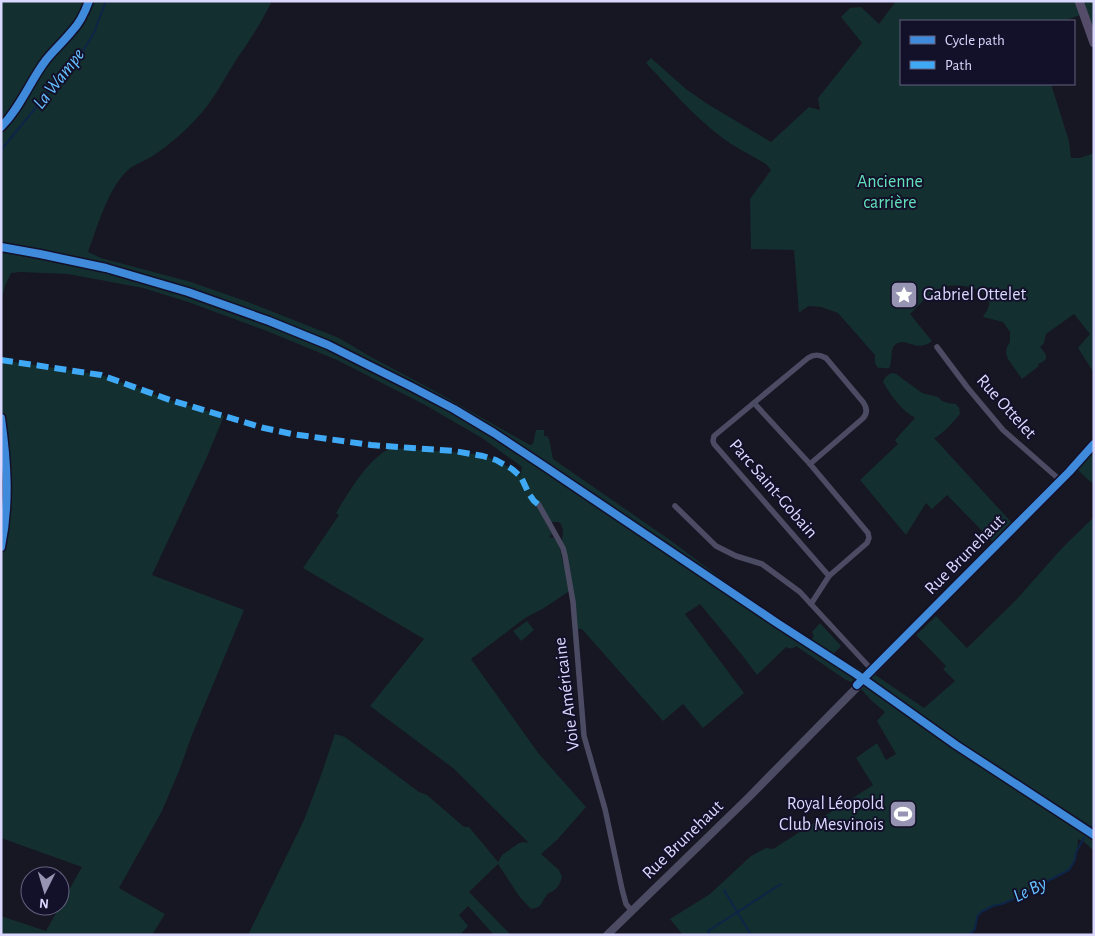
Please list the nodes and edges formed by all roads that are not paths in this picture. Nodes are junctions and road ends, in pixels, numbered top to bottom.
1 (89, 1) edge
2 (1079, 1) edge
3 (1094, 43) edge
4 (1, 127) edge
5 (937, 347) dead end
6 (754, 403) junction
7 (1, 418) edge
8 (1094, 444) edge
9 (810, 464) junction
10 (1060, 480) junction
11 (539, 505) dead end
12 (675, 506) dead end
13 (1, 547) edge
14 (829, 576) junction
15 (811, 604) junction
16 (872, 670) junction
17 (632, 911) junction
18 (606, 935) edge

1 - 4 street
2 - 3 main road
5 - 10 street, Rue Ottelet
6 - 9 street
6 - 9 street, Parc Saint-Gobain
6 - 14 street, Parc Saint-Gobain
7 - 13 street
8 - 10 street, Rue Brunehaut
9 - 14 street
10 - 16 street, Rue Brunehaut
11 - 17 street, Voie Américaine
12 - 15 street
14 - 15 street
15 - 16 street
16 - 17 street, Rue Brunehaut
17 - 18 street, Rue Brunehaut

